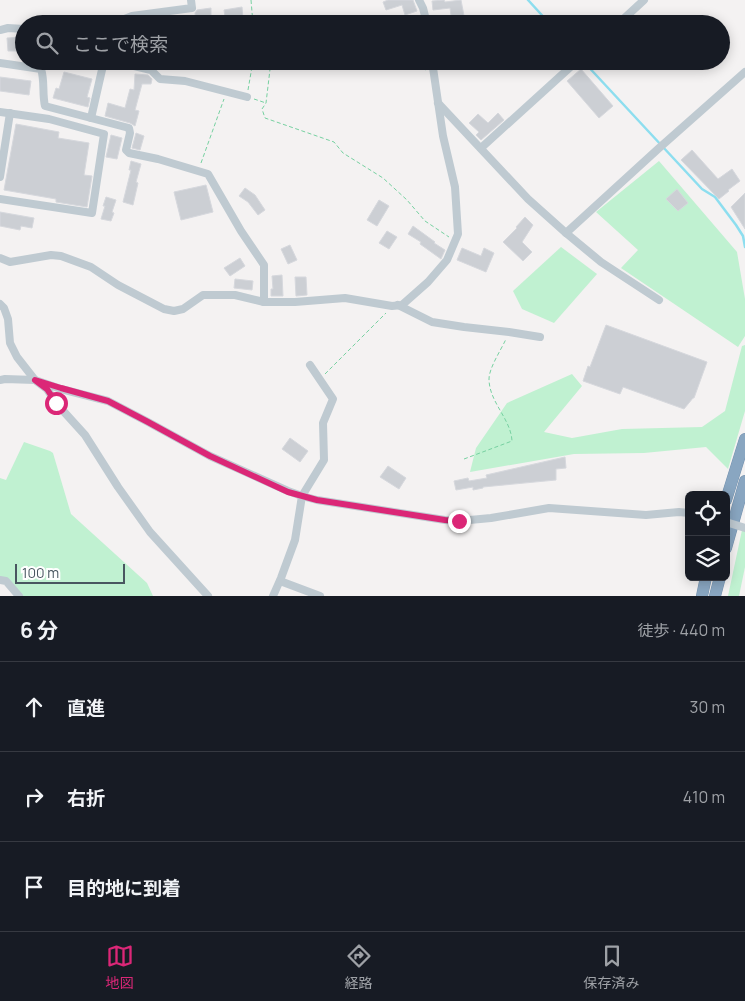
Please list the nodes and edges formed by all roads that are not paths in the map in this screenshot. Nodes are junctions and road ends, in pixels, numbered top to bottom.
1 (191, 0) edge
2 (419, 0) edge
3 (644, 0) edge
4 (140, 15) edge
5 (425, 15) edge
6 (628, 15) edge
7 (15, 28) edge
8 (0, 30) edge
9 (0, 63) edge
10 (15, 65) edge
11 (41, 70) edge
12 (102, 70) edge
13 (151, 70) edge
14 (434, 70) edge
15 (567, 70) edge
16 (745, 72) edge
17 (247, 97) road end
18 (438, 103) junction
19 (0, 112) edge
20 (10, 113) junction
21 (91, 118) junction
22 (480, 148) junction
23 (0, 177) edge
24 (0, 199) edge
25 (566, 233) junction
26 (0, 258) edge
27 (660, 300) dead end
28 (264, 302) junction
29 (0, 304) edge
30 (395, 306) junction
31 (540, 337) dead end
32 (310, 365) dead end
33 (0, 380) edge
34 (35, 380) junction
35 (745, 439) edge
36 (745, 481) edge
37 (729, 491) edge
38 (302, 496) junction
39 (685, 513) edge
40 (730, 523) edge
41 (745, 528) edge
42 (729, 536) edge
43 (0, 580) edge
44 (280, 581) junction
45 (705, 581) edge
46 (719, 581) edge
47 (19, 596) edge
48 (208, 596) edge
49 (272, 596) edge
50 (320, 596) edge
51 (702, 596) edge
52 (715, 596) edge

1 - 4 street
2 - 5 street
3 - 6 street
7 - 8 street
9 - 10 street
11 - 21 street
12 - 21 street
13 - 17 street
14 - 18 street
15 - 22 street
16 - 25 street
18 - 22 street
18 - 30 street
19 - 20 street
20 - 23 street
20 - 24 street
21 - 28 street
22 - 25 street
25 - 27 street
26 - 28 street
28 - 30 street
29 - 34 street
30 - 31 street
32 - 38 street
33 - 34 street
34 - 38 street
34 - 48 street
35 - 37 highway
36 - 42 highway
38 - 39 street
38 - 44 street
40 - 41 street, bridge
43 - 47 street
44 - 49 street
44 - 50 street
45 - 51 highway
46 - 52 highway

